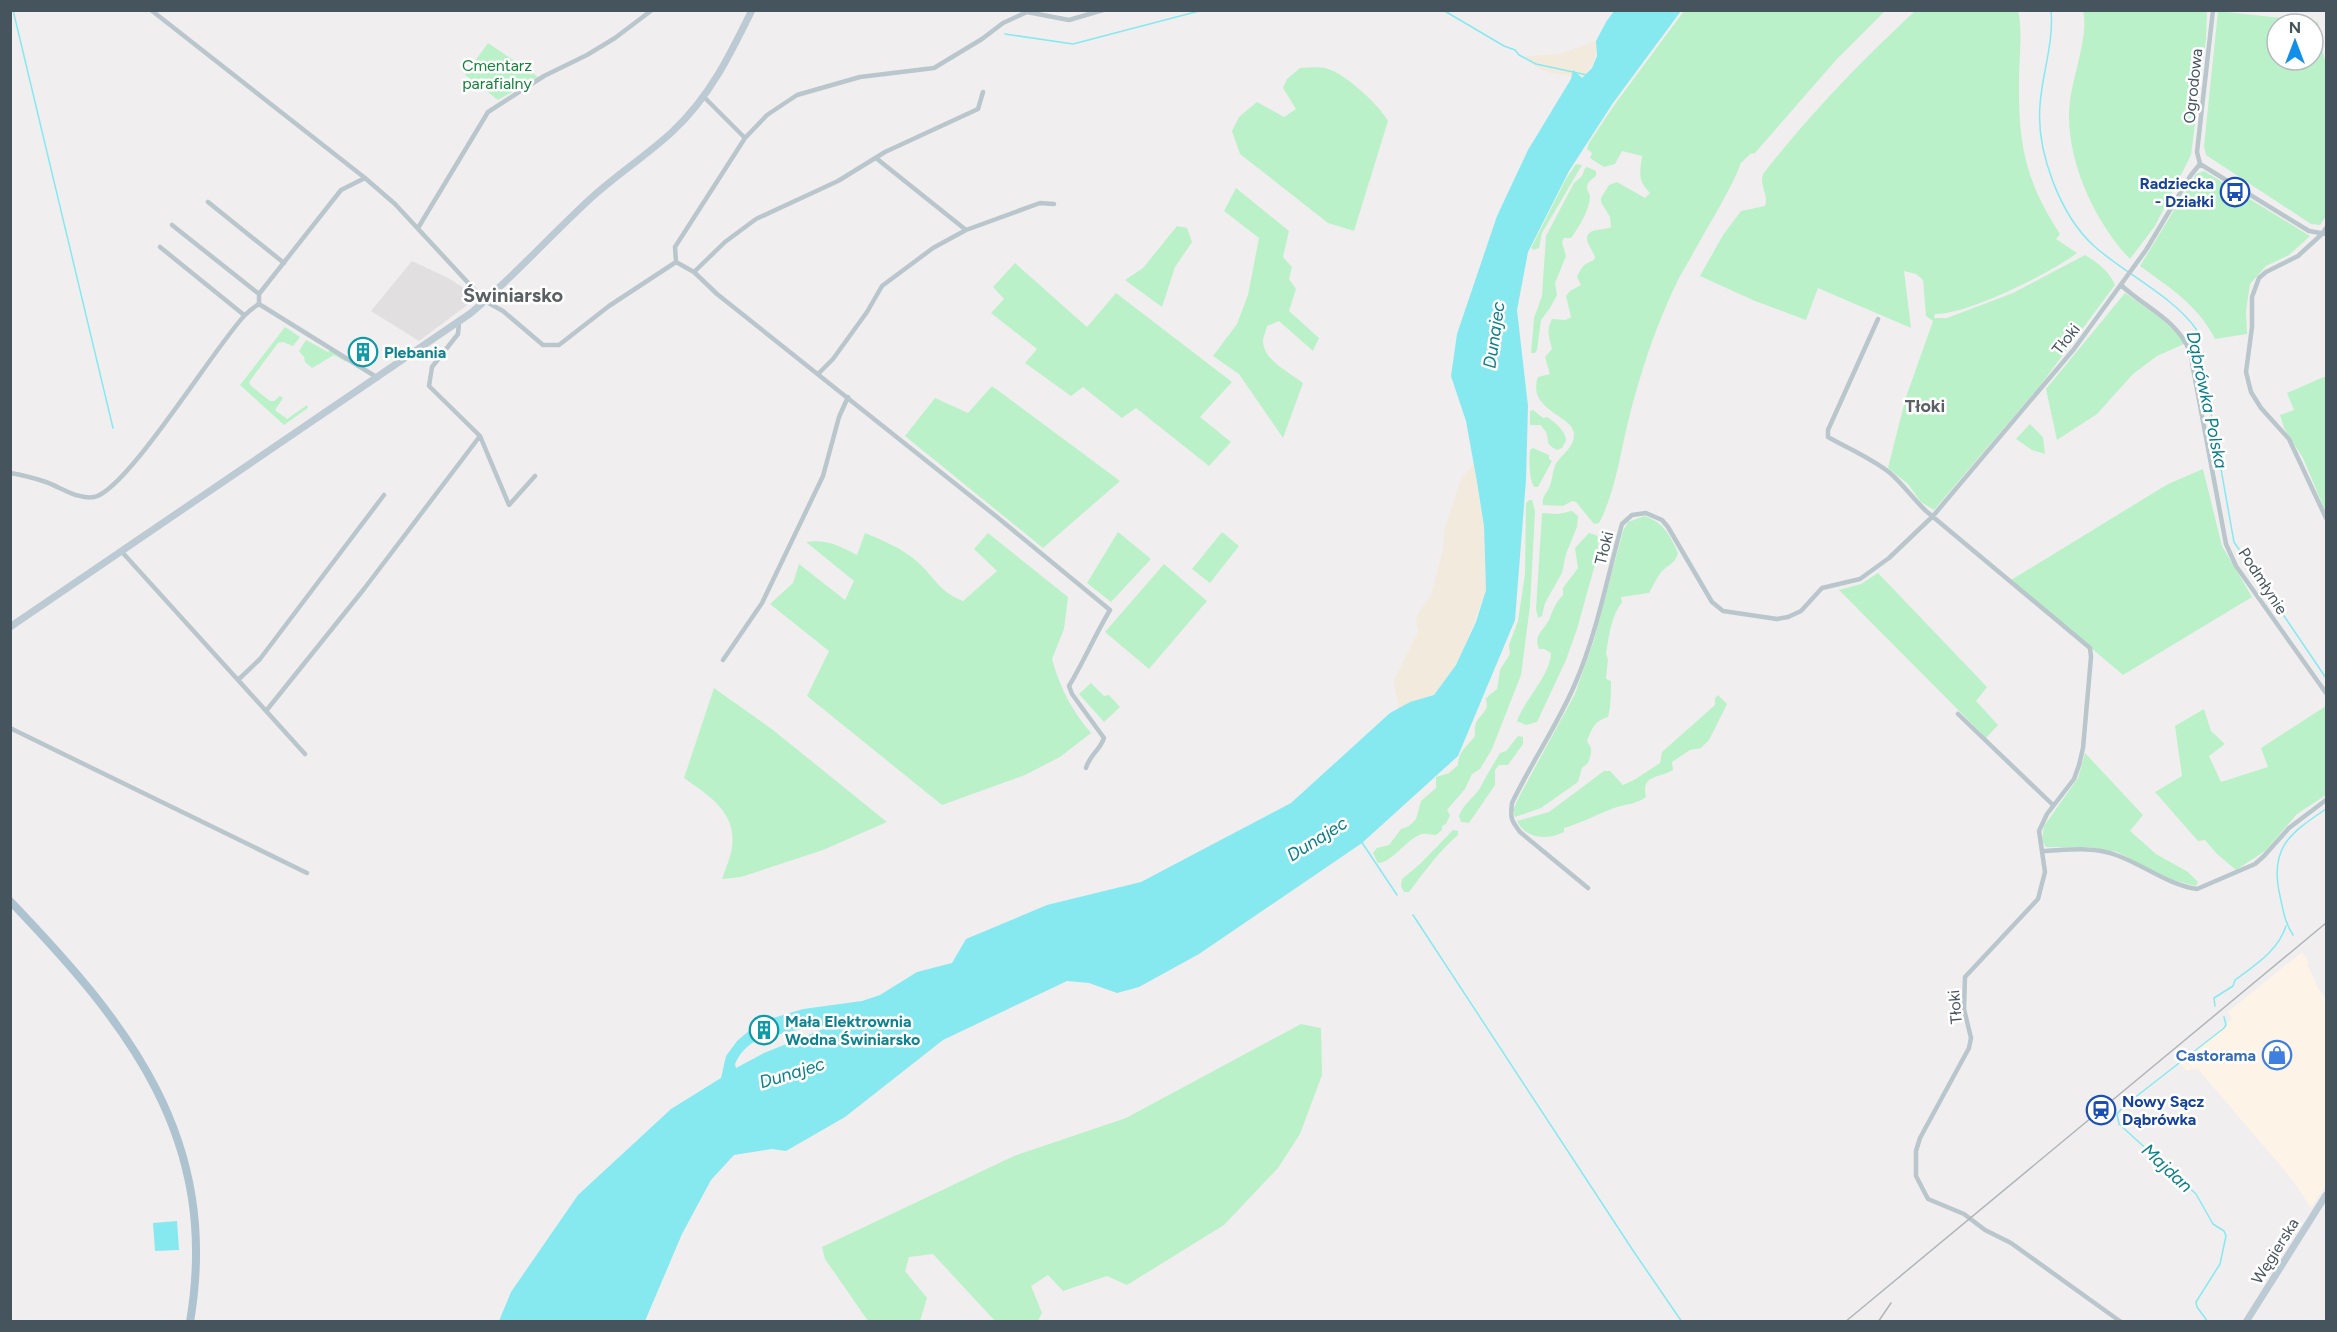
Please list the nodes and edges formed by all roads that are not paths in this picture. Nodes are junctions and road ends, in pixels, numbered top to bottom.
1 (151, 10) edge
2 (652, 10) edge
3 (752, 10) edge
4 (1103, 10) edge
5 (2213, 10) edge
6 (1028, 11) edge
7 (982, 92) dead end
8 (704, 97) junction
9 (745, 138) junction
10 (876, 158) junction
11 (2200, 165) junction
12 (365, 178) junction
13 (208, 202) dead end
14 (1054, 204) dead end
15 (172, 225) dead end
16 (418, 228) junction
17 (2326, 228) edge
18 (966, 230) junction
19 (2324, 234) edge
20 (160, 247) dead end
21 (676, 262) junction
22 (284, 263) junction
23 (694, 272) junction
24 (2122, 283) junction
25 (260, 294) junction
26 (485, 301) junction
27 (259, 304) junction
28 (244, 315) junction
29 (1878, 319) dead end
30 (459, 322) junction
31 (818, 374) junction
32 (378, 378) junction
33 (848, 397) junction
34 (480, 436) junction
35 (10, 473) edge
36 (535, 476) dead end
37 (384, 495) dead end
38 (1934, 516) junction
39 (2326, 518) edge
40 (122, 552) junction
41 (10, 627) edge
42 (723, 660) dead end
43 (238, 680) junction
44 (2326, 693) edge
45 (266, 711) junction
46 (1958, 714) dead end
47 (10, 728) edge
48 (305, 754) dead end
49 (1086, 768) dead end
50 (2326, 800) edge
51 (2053, 806) junction
52 (2043, 851) junction
53 (307, 873) dead end
54 (1588, 888) dead end
55 (10, 901) edge
56 (2326, 1196) edge
57 (190, 1322) edge
58 (2121, 1322) edge
59 (2246, 1322) edge

1 - 12 street
2 - 16 street
3 - 8 street
4 - 6 street
5 - 11 street, Ogrodowa
6 - 9 street
7 - 10 street
8 - 9 street
8 - 26 street
9 - 21 street
10 - 18 street
10 - 23 street
11 - 19 street
11 - 24 street, Tłoki
12 - 16 street
12 - 22 street
13 - 22 street
14 - 18 street
15 - 25 street
16 - 26 street
17 - 19 street
18 - 31 street
19 - 39 street
20 - 28 street
21 - 23 street
21 - 26 street
22 - 25 street
23 - 31 street
24 - 38 street, Tłoki
24 - 44 street, Podmłynie
25 - 27 street
26 - 30 street
27 - 28 street
27 - 32 street
28 - 35 street
29 - 38 street, Tłoki
30 - 32 street
30 - 34 street
31 - 33 street
32 - 40 street
33 - 42 street
33 - 49 street
34 - 36 street
34 - 45 street
37 - 43 street
38 - 51 street, Tłoki
38 - 54 street, Tłoki
40 - 41 street
40 - 43 street
43 - 45 street
45 - 48 street
46 - 51 street
47 - 53 street
50 - 52 street
51 - 52 street, Tłoki
52 - 58 street, Tłoki
55 - 57 main road
56 - 59 street, Węgierska

